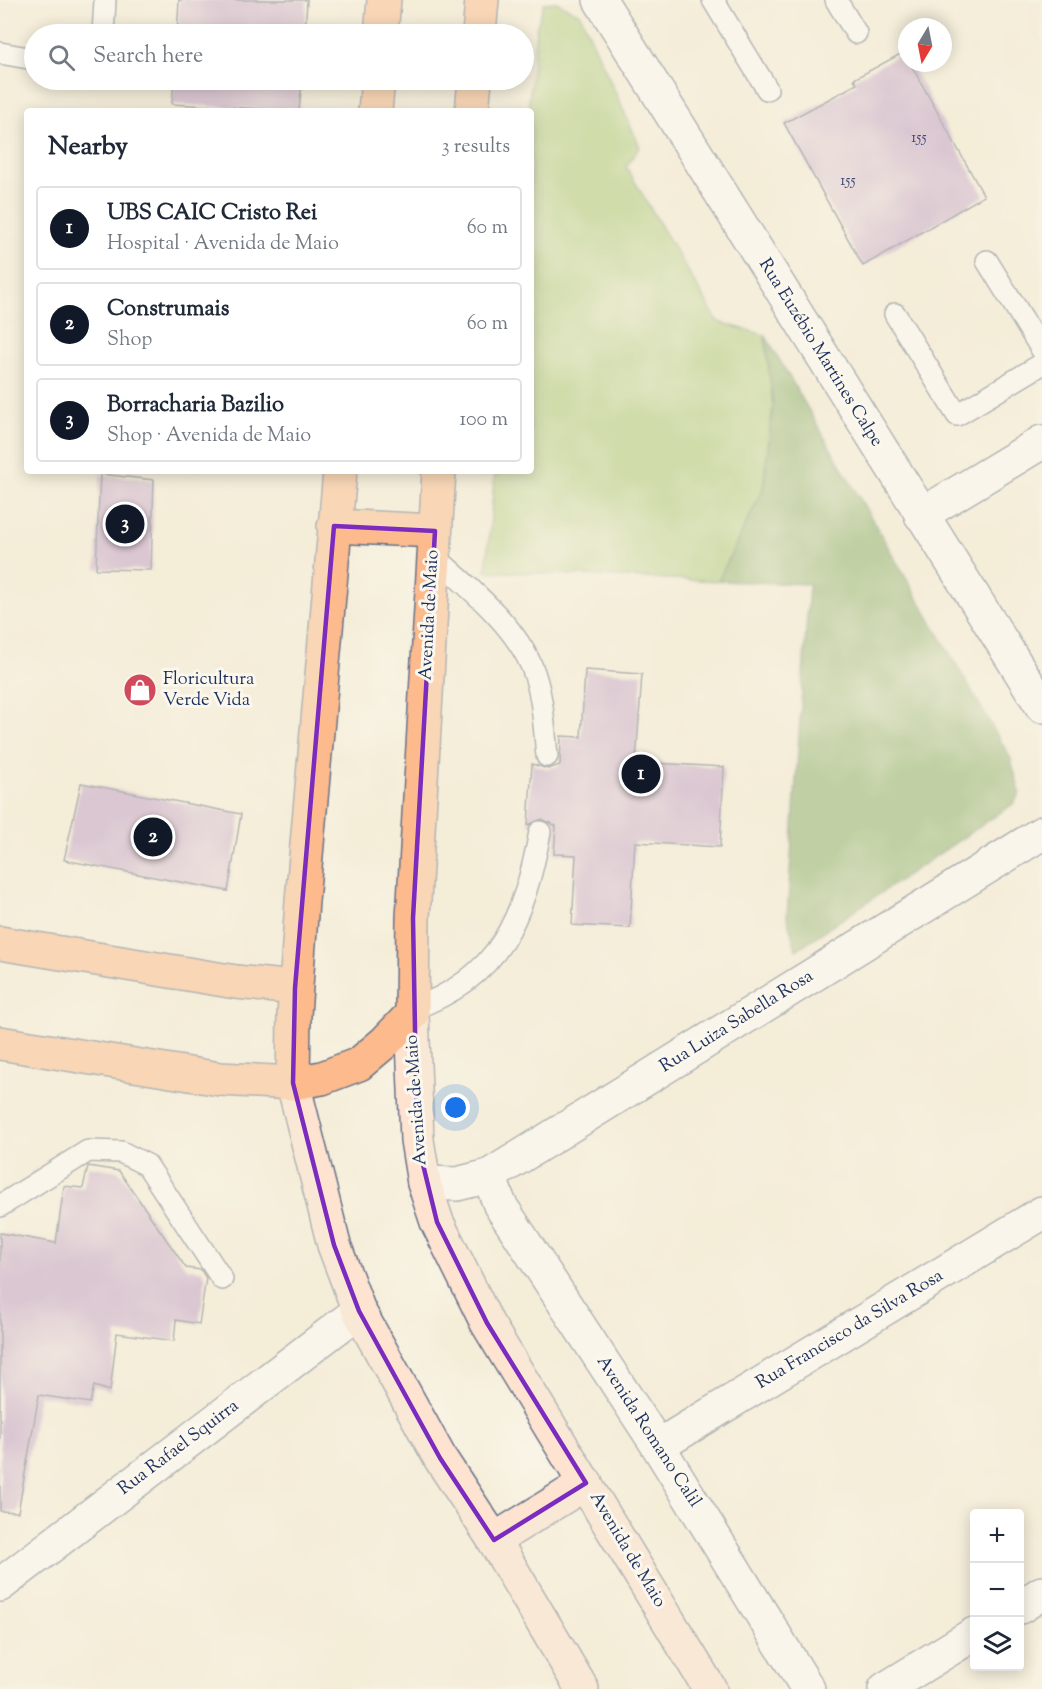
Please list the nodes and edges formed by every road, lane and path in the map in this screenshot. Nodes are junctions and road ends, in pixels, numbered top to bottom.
1 (105, 0) edge
2 (384, 0) edge
3 (482, 0) edge
4 (600, 0) edge
5 (713, 0) edge
6 (836, 0) edge
7 (104, 24) edge
8 (382, 24) edge
9 (480, 24) edge
10 (856, 33) dead end
11 (0, 53) edge
12 (24, 57) edge
13 (767, 89) dead end
14 (377, 90) edge
15 (474, 90) edge
16 (375, 108) edge
17 (472, 108) edge
18 (987, 261) dead end
19 (895, 314) dead end
20 (1042, 350) edge
21 (1042, 364) edge
22 (1042, 442) edge
23 (335, 474) edge
24 (439, 474) edge
25 (921, 515) junction
26 (334, 526) junction
27 (434, 543) junction
28 (1042, 706) edge
29 (547, 756) dead end
30 (540, 832) dead end
31 (1042, 833) edge
32 (0, 943) edge
33 (295, 988) junction
34 (412, 1011) junction
35 (0, 1043) edge
36 (293, 1083) junction
37 (489, 1176) junction
38 (424, 1183) junction
39 (0, 1206) edge
40 (1042, 1213) edge
41 (222, 1279) dead end
42 (359, 1311) junction
43 (658, 1446) junction
44 (585, 1482) junction
45 (494, 1540) junction
46 (0, 1585) edge
47 (1042, 1593) edge
48 (1024, 1604) edge
49 (970, 1637) edge
50 (582, 1689) edge
51 (710, 1689) edge
52 (808, 1689) edge
53 (885, 1689) edge

1 - 7 lane
2 - 8 main road
3 - 9 main road
4 - 25 street, Rua Euzébio Martines Calpe
5 - 13 lane
6 - 10 lane
11 - 12 lane
14 - 16 main road
15 - 17 main road
18 - 20 lane
19 - 21 lane
22 - 25 street
23 - 26 main road
24 - 27 main road, Avenida de Maio
25 - 28 street, Rua Euzébio Martines Calpe
26 - 27 main road
26 - 33 main road
27 - 29 lane
27 - 34 main road, Avenida de Maio
30 - 34 lane
31 - 37 street, Rua Luiza Sabella Rosa
32 - 33 main road
33 - 36 main road
34 - 36 main road
34 - 38 main road, Avenida de Maio
35 - 36 main road
36 - 42 main road
37 - 38 street, Rua Luiza Sabella Rosa
37 - 43 street, Avenida Romano Calil
38 - 44 main road, Avenida de Maio
39 - 41 lane
40 - 43 street, Rua Francisco da Silva Rosa
42 - 45 main road
42 - 46 street, Rua Rafael Squirra
43 - 52 street, Avenida Romano Calil
44 - 45 main road
44 - 51 main road, Avenida de Maio
45 - 50 main road
47 - 48 street
49 - 53 street

